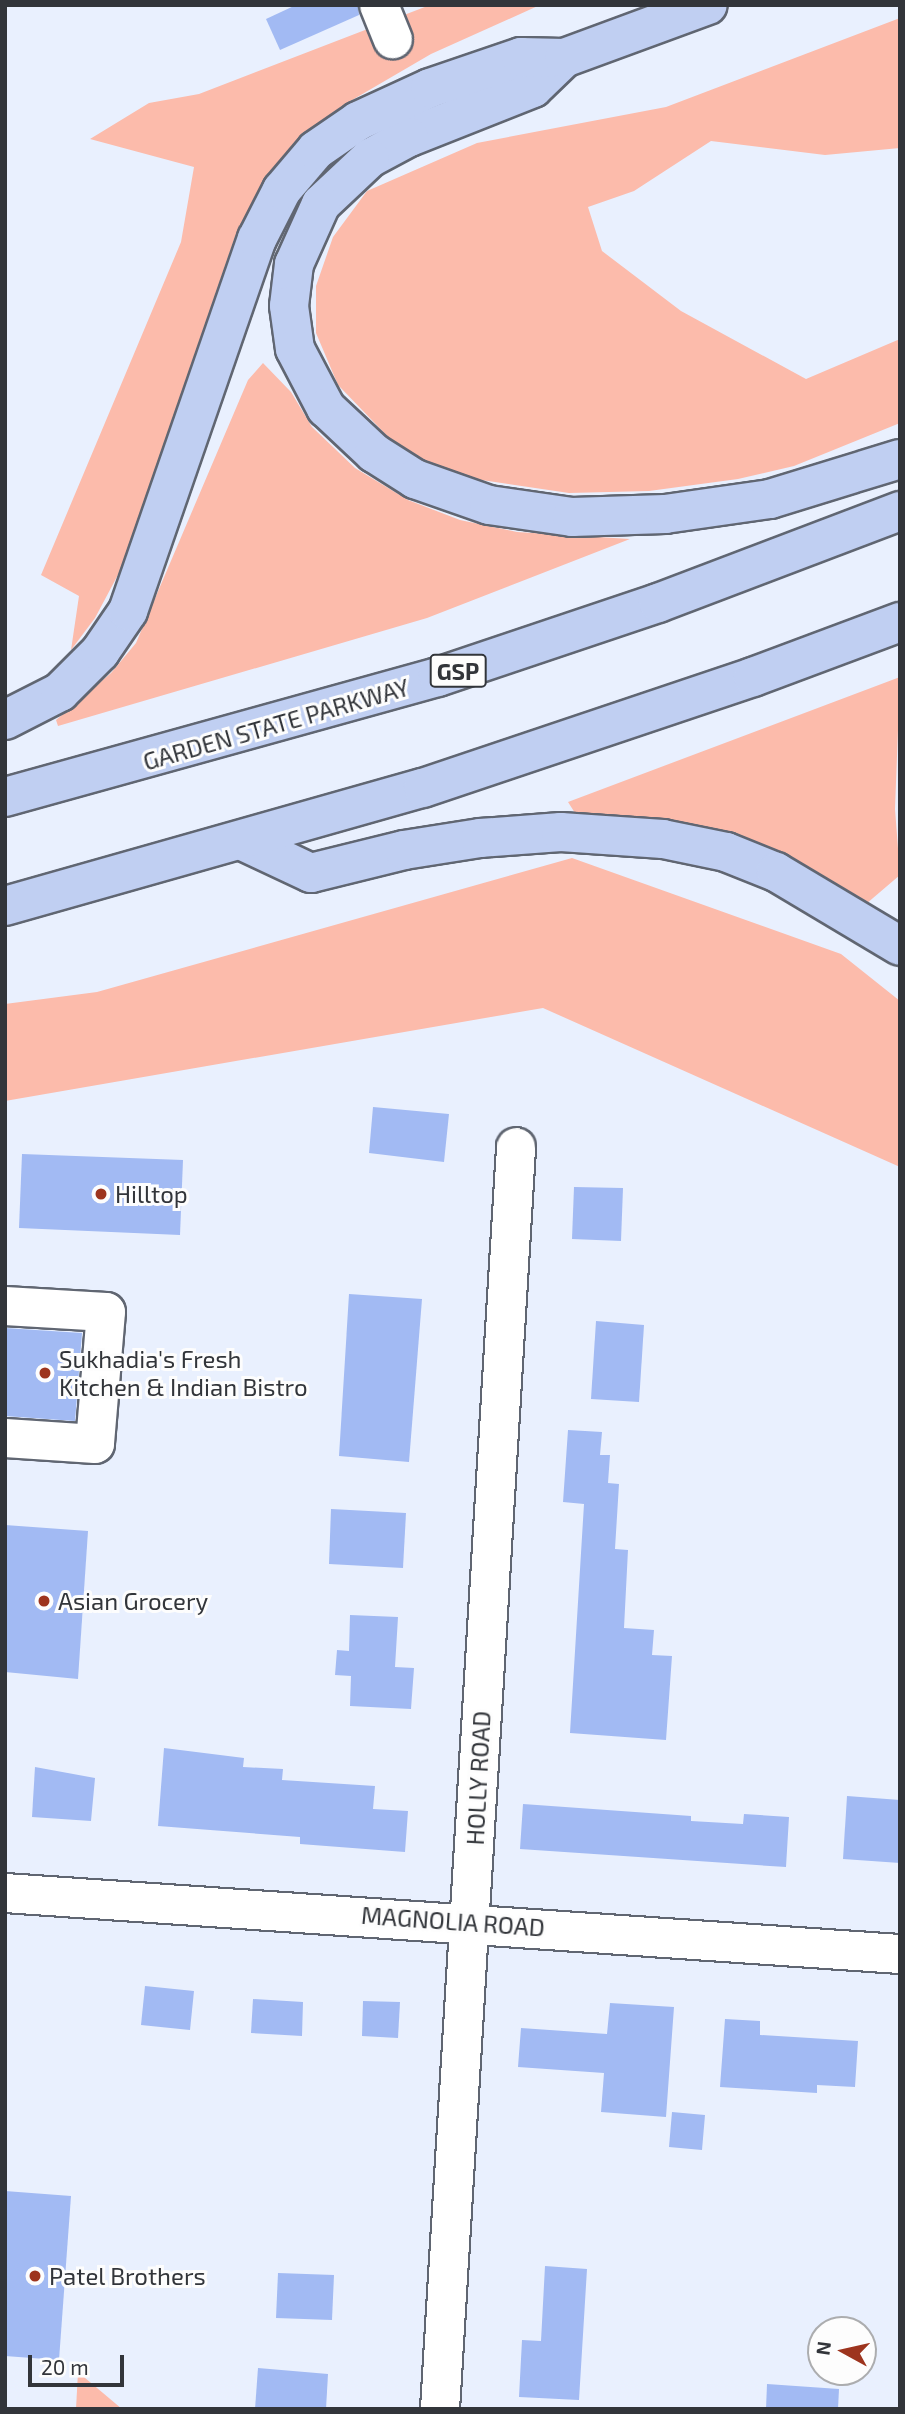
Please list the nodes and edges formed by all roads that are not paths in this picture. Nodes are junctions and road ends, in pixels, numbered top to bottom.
1 (708, 5) edge
2 (564, 58) junction
3 (900, 459) edge
4 (900, 512) edge
5 (900, 622) edge
6 (5, 720) edge
7 (5, 797) edge
8 (244, 842) junction
9 (5, 906) edge
10 (900, 946) edge
11 (516, 1147) dead end
12 (5, 1306) edge
13 (5, 1437) edge
14 (5, 1893) edge
15 (469, 1922) junction
16 (900, 1954) edge
17 (440, 2409) edge

1 - 2 highway
2 - 3 highway
2 - 6 highway
4 - 7 highway, GARDEN STATE PARKWAY / GSP
5 - 8 highway
8 - 9 highway
8 - 10 highway
11 - 15 street, HOLLY ROAD
12 - 13 street
14 - 15 street, MAGNOLIA ROAD
15 - 16 street, MAGNOLIA ROAD
15 - 17 street, HOLLY ROAD

